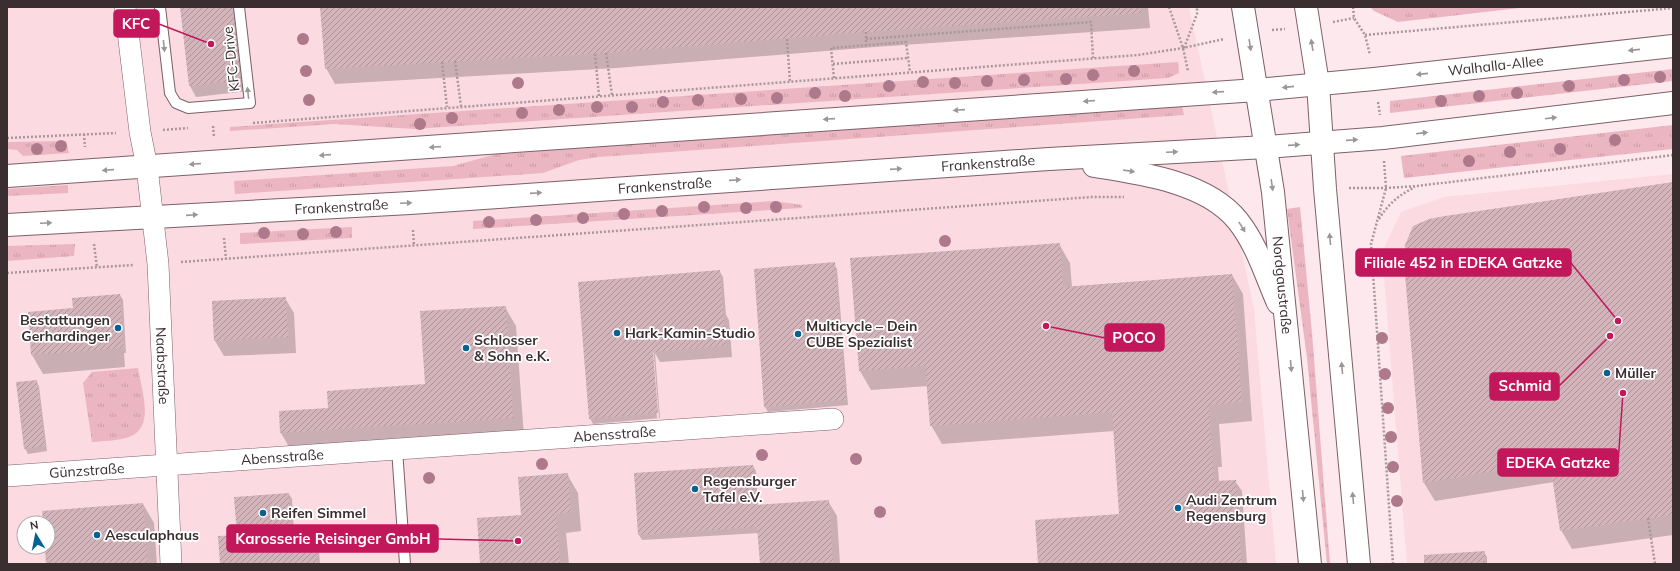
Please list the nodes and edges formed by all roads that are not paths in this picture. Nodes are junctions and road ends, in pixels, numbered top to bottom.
1 (125, 7) edge
2 (160, 7) edge
3 (239, 7) edge
4 (1243, 7) edge
5 (1307, 16) edge
6 (1673, 46) edge
7 (1318, 84) junction
8 (1257, 90) junction
9 (1673, 103) edge
10 (1322, 143) junction
11 (1266, 147) junction
12 (1049, 159) junction
13 (147, 167) junction
14 (7, 176) edge
15 (153, 218) junction
16 (7, 225) edge
17 (1288, 327) junction
18 (833, 419) dead end
19 (397, 449) junction
20 (167, 465) junction
21 (7, 476) edge
22 (171, 564) edge
23 (405, 564) edge
24 (1310, 564) edge
25 (1359, 564) edge

1 - 13 street, Naabstraße
2 -> 3 lane, KFC-Drive
4 -> 8 main road, Nordgaustraße
7 -> 5 main road
6 -> 7 main road, Walhalla-Allee
7 -> 8 main road
7 - 10 main road
8 - 11 main road, Nordgaustraße
8 -> 13 main road
10 -> 9 main road
11 -> 10 main road, Frankenstraße
25 -> 10 main road
12 -> 11 main road, Frankenstraße
11 -> 17 main road, Nordgaustraße
15 -> 12 main road, Frankenstraße
12 -> 17 main road
13 -> 14 main road
13 - 15 street, Naabstraße
16 -> 15 main road, Frankenstraße
15 - 20 street, Naabstraße
17 -> 24 main road, Nordgaustraße
18 - 19 street, Abensstraße
19 - 20 street, Abensstraße
19 - 23 lane
20 - 21 street, Günzstraße
20 - 22 street, Naabstraße

